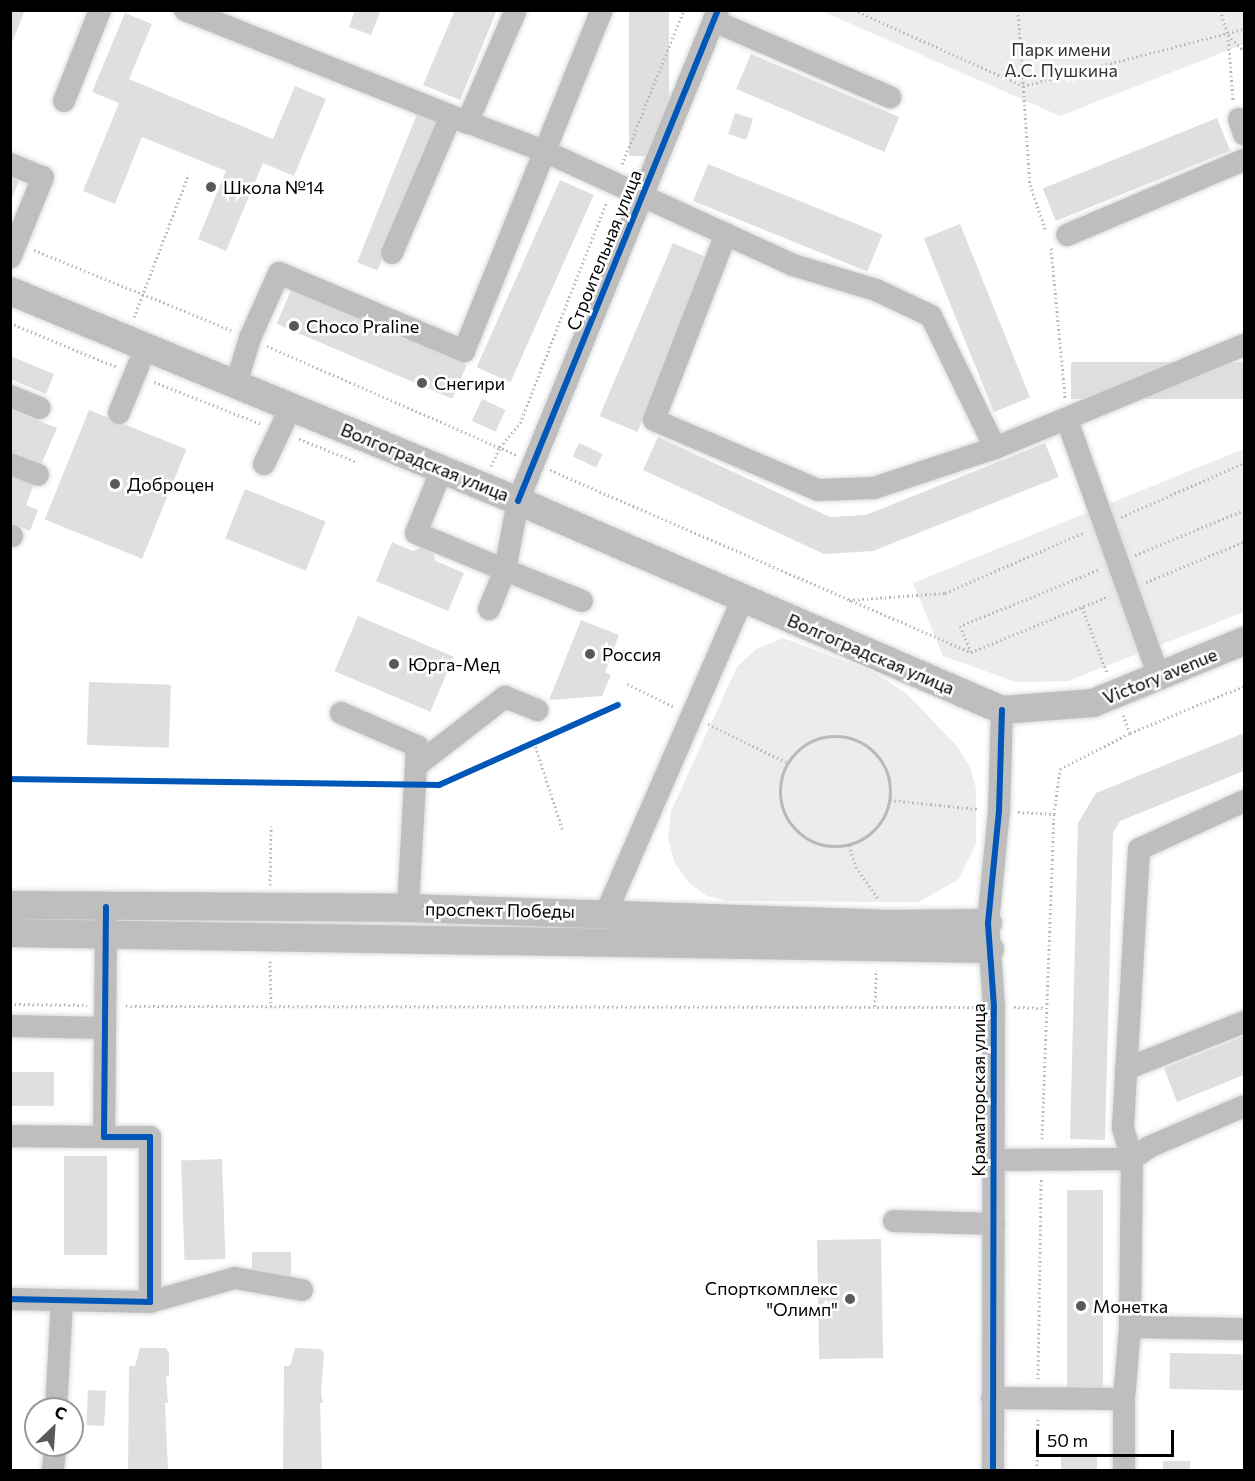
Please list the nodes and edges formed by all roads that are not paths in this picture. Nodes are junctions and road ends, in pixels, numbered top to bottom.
1 (100, 10) edge
2 (185, 10) edge
3 (516, 10) edge
4 (602, 10) edge
5 (716, 16) edge
6 (890, 97) dead end
7 (63, 101) dead end
8 (459, 119) junction
9 (544, 151) junction
10 (1245, 160) edge
11 (10, 164) edge
12 (643, 195) junction
13 (726, 234) junction
14 (1055, 238) road end
15 (14, 250) edge
16 (392, 253) dead end
17 (10, 291) edge
18 (10, 311) edge
19 (1245, 345) edge
20 (137, 369) junction
21 (236, 384) junction
22 (10, 396) edge
23 (40, 408) dead end
24 (119, 413) dead end
25 (1067, 420) junction
26 (285, 421) junction
27 (995, 448) junction
28 (10, 464) edge
29 (264, 464) dead end
30 (38, 475) dead end
31 (439, 478) junction
32 (516, 510) junction
33 (505, 570) junction
34 (582, 601) dead end
35 (740, 605) junction
36 (489, 609) dead end
37 (1245, 641) edge
38 (1159, 677) junction
39 (538, 710) dead end
40 (1002, 710) junction
41 (340, 713) dead end
42 (416, 766) junction
43 (1245, 801) edge
44 (10, 905) edge
45 (106, 907) junction
46 (408, 908) junction
47 (606, 913) junction
48 (10, 933) edge
49 (106, 935) junction
50 (989, 936) junction
51 (610, 942) junction
52 (1245, 1022) edge
53 (10, 1026) edge
54 (105, 1028) junction
55 (1126, 1069) junction
56 (1245, 1106) edge
57 (10, 1136) edge
58 (104, 1137) junction
59 (1132, 1159) junction
60 (993, 1160) junction
61 (894, 1221) dead end
62 (994, 1224) junction
63 (302, 1290) dead end
64 (10, 1299) edge
65 (62, 1300) junction
66 (150, 1302) junction
67 (1130, 1327) junction
68 (1245, 1329) edge
69 (57, 1397) edge
70 (992, 1398) junction
71 (1124, 1399) junction
72 (993, 1470) edge
73 (1124, 1470) edge

1 - 7 street
2 - 8 street
3 - 8 street
4 - 9 street
5 - 6 street
5 - 12 street, Строительная улица
8 - 9 street
8 - 16 street
9 - 12 street
9 - 21 street
10 - 14 street
11 - 15 street
12 - 13 street
12 - 32 street, Строительная улица
13 - 27 street
13 - 27 street
17 - 21 main road, Волгоградская улица
18 - 20 main road
19 - 25 street
20 - 24 street
20 - 26 main road
21 - 26 main road, Волгоградская улица
22 - 23 street
25 - 27 street
25 - 38 street
26 - 29 street
26 - 31 main road, Волгоградская улица
28 - 30 street
31 - 32 main road
31 - 32 main road, Волгоградская улица
31 - 33 street
32 - 33 street, Строительная улица
32 - 35 main road, Волгоградская улица
33 - 34 street
33 - 36 street, Строительная улица
35 - 40 main road, Волгоградская улица
35 - 47 street
37 - 38 main road, Victory avenue
38 - 40 main road, Victory avenue
39 - 42 street
40 - 50 street, Краматорская улица
41 - 42 street
42 - 46 street
43 - 55 street
44 - 45 main road, проспект Победы
45 - 46 main road, проспект Победы
45 - 49 street
46 - 47 main road, проспект Победы
47 - 50 main road, проспект Победы
47 - 51 main road
48 - 49 main road
49 - 51 main road
49 - 54 street
50 - 51 main road
50 - 60 street, Краматорская улица
52 - 55 street
53 - 54 street
54 - 58 street
55 - 59 street
56 - 59 street
57 - 58 street
58 - 66 street
59 - 60 street
59 - 67 street
60 - 62 street, Краматорская улица
61 - 62 street
62 - 70 street, Краматорская улица
63 - 66 street
64 - 65 street
65 - 66 street
65 - 69 street
67 - 68 street
67 - 71 street
70 - 71 street
70 - 72 street, Краматорская улица
71 - 73 street

